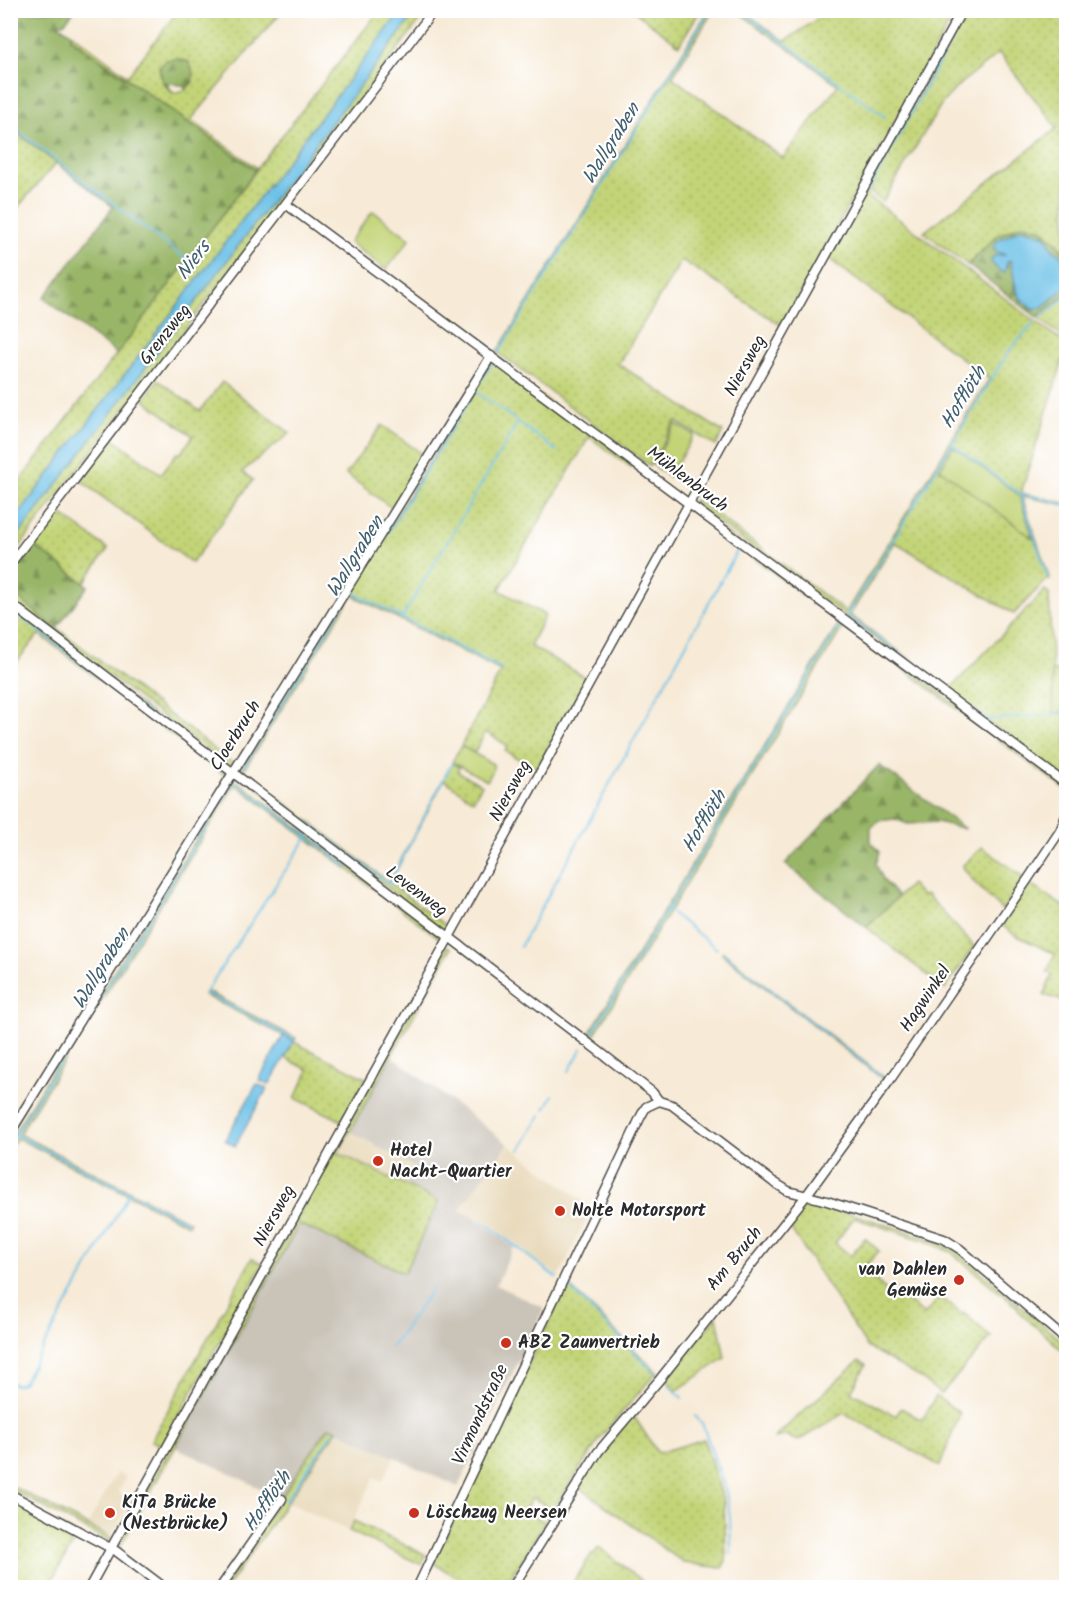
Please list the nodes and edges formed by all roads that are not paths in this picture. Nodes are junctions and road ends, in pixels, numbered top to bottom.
1 (434, 10) edge
2 (962, 10) edge
3 (287, 205) junction
4 (491, 356) junction
5 (689, 503) junction
6 (10, 564) edge
7 (10, 603) edge
8 (233, 773) junction
9 (1066, 784) edge
10 (1066, 816) edge
11 (449, 938) junction
12 (659, 1101) junction
13 (10, 1133) edge
14 (806, 1196) junction
15 (1066, 1340) edge
16 (10, 1494) edge
17 (282, 1499) dead end
18 (111, 1548) junction
19 (89, 1587) edge
20 (165, 1587) edge
21 (220, 1587) edge
22 (417, 1587) edge
23 (512, 1587) edge

1 - 3 street, Grenzweg
2 - 5 street, Niersweg
3 - 4 street, Mühlenbruch
3 - 6 street, Grenzweg
4 - 5 street, Mühlenbruch
4 - 8 street, Cloerbruch
5 - 9 street, Mühlenbruch
5 - 11 street, Niersweg
7 - 8 street, Levenweg
8 - 11 street, Levenweg
8 - 13 street, Cloerbruch
10 - 14 street, Hagwinkel
11 - 12 street, Levenweg
11 - 18 street, Niersweg
12 - 14 street, Levenweg
12 - 22 street, Virmondstraße
14 - 15 street
14 - 23 street, Am Bruch
16 - 18 street
17 - 21 street
18 - 19 street, Niersweg
18 - 20 street

